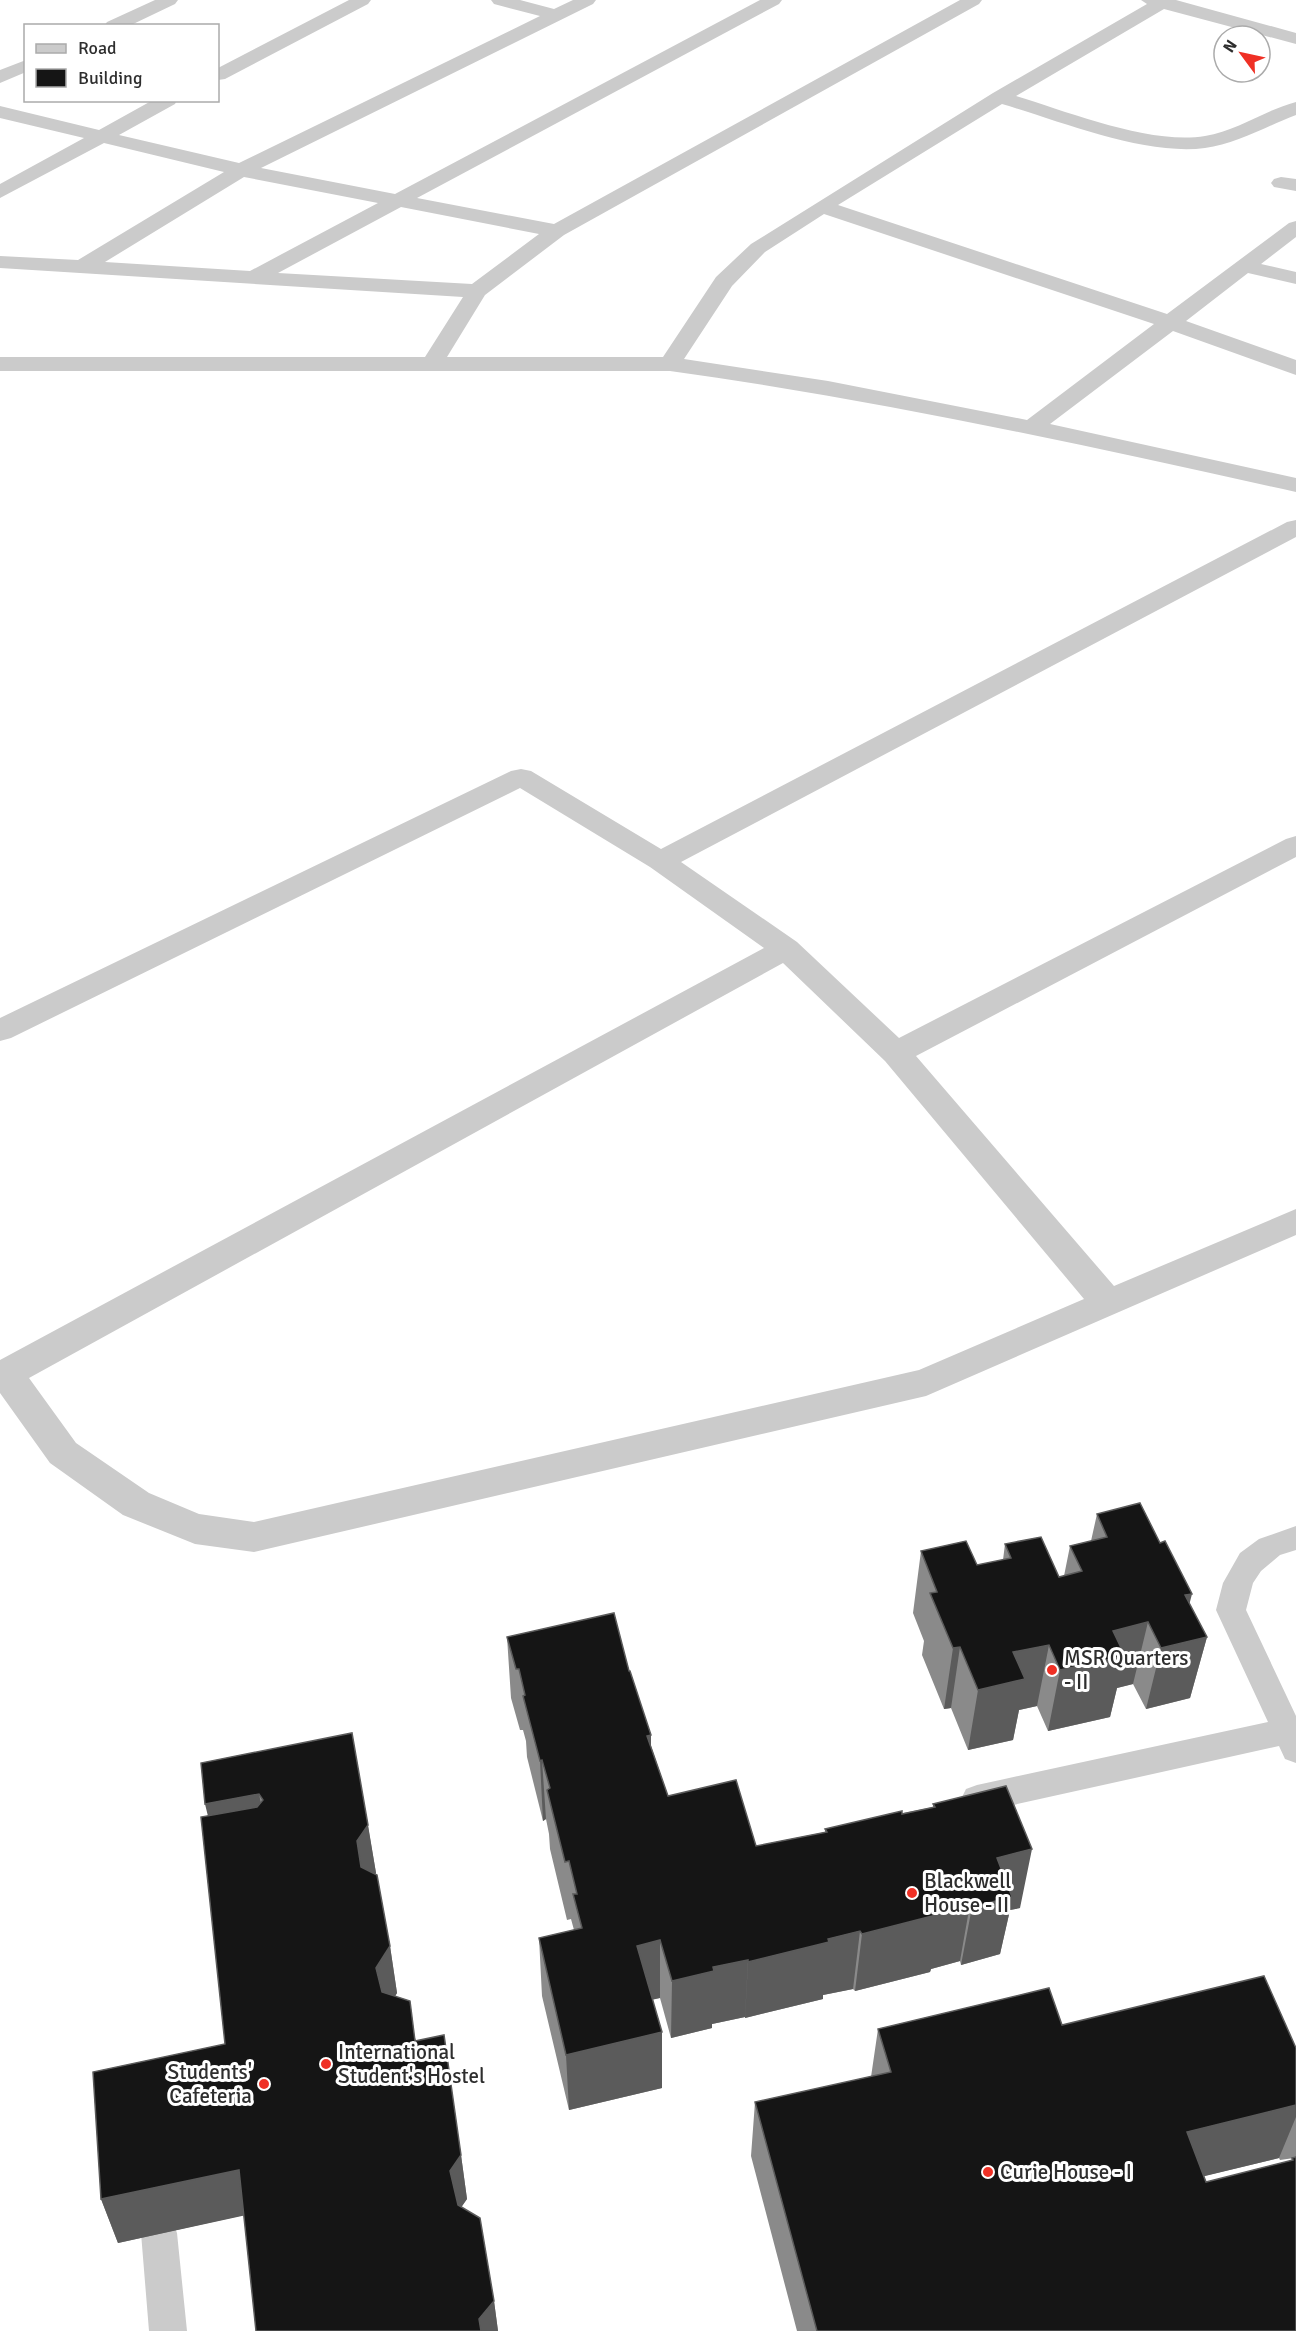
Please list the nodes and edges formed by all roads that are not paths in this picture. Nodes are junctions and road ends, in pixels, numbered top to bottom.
1 (169, 0) edge
2 (363, 0) edge
3 (500, 0) edge
4 (587, 0) edge
5 (773, 0) edge
6 (973, 0) edge
7 (1160, 1) edge
8 (556, 15) junction
9 (117, 24) edge
10 (1296, 39) edge
11 (24, 66) edge
12 (219, 74) edge
13 (0, 77) edge
14 (1000, 97) junction
15 (164, 102) edge
16 (1296, 108) edge
17 (0, 112) edge
18 (100, 136) junction
19 (241, 170) junction
20 (0, 192) edge
21 (399, 198) junction
22 (822, 206) junction
23 (1296, 227) edge
24 (558, 231) junction
25 (0, 262) edge
26 (1244, 266) junction
27 (82, 267) junction
28 (252, 278) junction
29 (1296, 278) edge
30 (477, 291) junction
31 (1171, 323) junction
32 (0, 364) edge
33 (432, 364) junction
34 (670, 364) junction
35 (1296, 368) edge
36 (1031, 428) junction
37 (1296, 485) edge
38 (1296, 526) edge
39 (1296, 845) edge
40 (660, 861) junction
41 (786, 949) junction
42 (0, 1031) edge
43 (896, 1053) junction
44 (1296, 1221) edge
45 (1108, 1303) junction
46 (3, 1375) edge
47 (1296, 1538) edge
48 (1291, 1740) edge
49 (948, 1806) edge
50 (159, 2233) edge
51 (168, 2331) edge

1 - 9 street
2 - 12 street
3 - 8 street
4 - 8 street
5 - 21 street
6 - 24 street
7 - 10 street
7 - 14 street
8 - 19 street
11 - 13 street
14 - 16 street
14 - 22 street
15 - 18 street
17 - 18 street
18 - 19 street
18 - 20 street
19 - 21 street
19 - 27 street
21 - 24 street
21 - 28 street
22 - 31 street
22 - 34 street
23 - 26 street
24 - 30 street
25 - 27 street
26 - 29 street
26 - 31 street
27 - 28 street
28 - 30 street
30 - 33 street
31 - 35 street
31 - 36 street
32 - 33 street
33 - 34 street
34 - 36 street
36 - 37 street
38 - 40 street
39 - 43 street
40 - 41 street
40 - 42 street
41 - 43 street
41 - 46 street
43 - 45 street
44 - 45 street
45 - 46 street
47 - 48 lane
48 - 49 lane
50 - 51 lane

